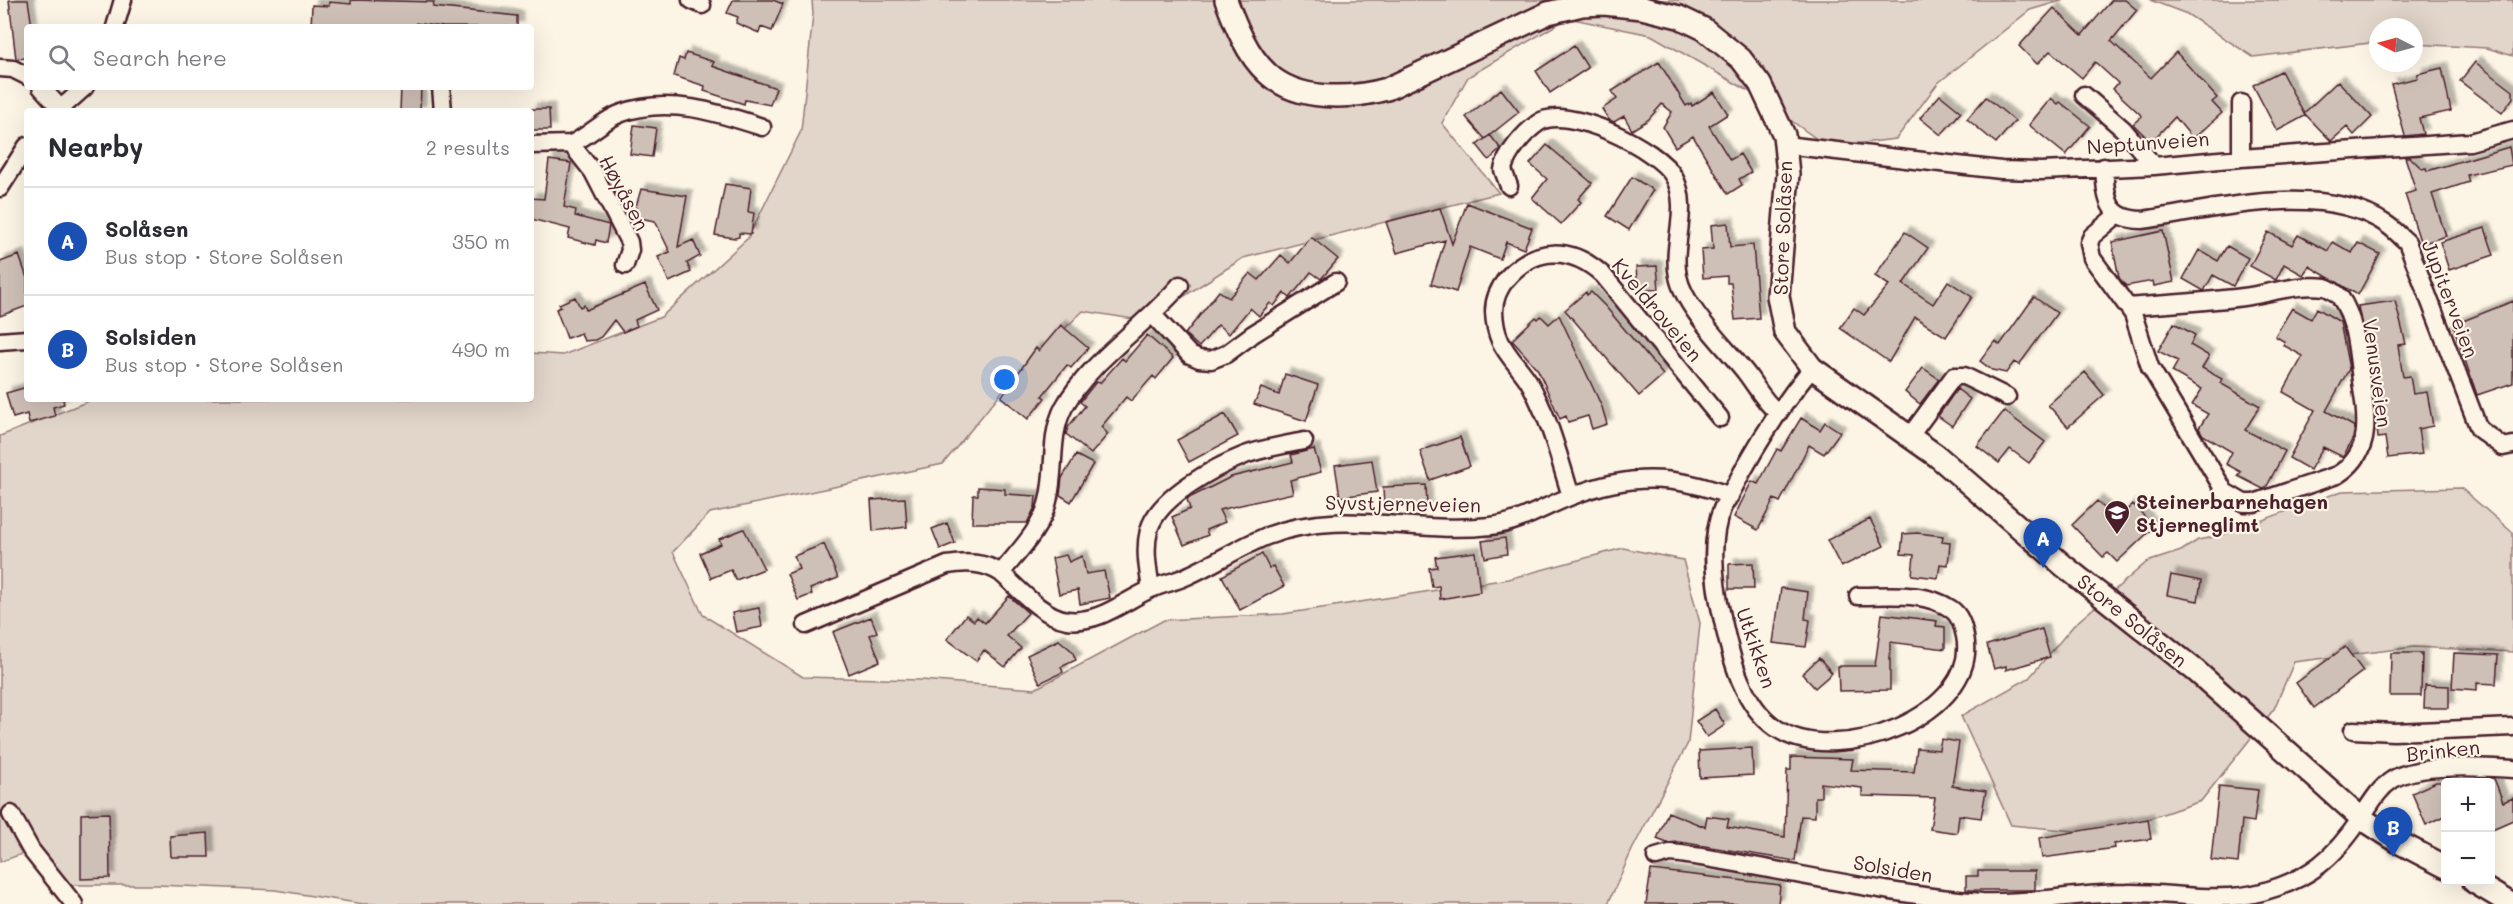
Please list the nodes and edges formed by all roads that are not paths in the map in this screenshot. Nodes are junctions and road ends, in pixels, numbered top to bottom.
1 (123, 0) edge
2 (1226, 0) edge
3 (116, 24) edge
4 (0, 68) edge
5 (24, 75) edge
6 (43, 90) edge
7 (82, 90) edge
8 (441, 90) edge
9 (2084, 95) dead end
10 (2241, 104) dead end
11 (58, 108) edge
12 (62, 108) edge
13 (443, 108) edge
14 (762, 127) dead end
15 (2513, 130) edge
16 (571, 144) junction
17 (534, 145) edge
18 (1785, 145) junction
19 (24, 151) edge
20 (2241, 158) junction
21 (2154, 166) junction
22 (2104, 167) junction
23 (1509, 186) dead end
24 (0, 189) edge
25 (2117, 215) junction
26 (625, 265) dead end
27 (1336, 282) dead end
28 (1180, 285) dead end
29 (2128, 307) junction
30 (1153, 315) junction
31 (24, 339) edge
32 (0, 341) edge
33 (1812, 368) junction
34 (2007, 398) dead end
35 (1777, 412) junction
36 (1720, 418) dead end
37 (1910, 436) junction
38 (1304, 441) dead end
39 (2513, 445) edge
40 (1571, 496) junction
41 (1730, 496) junction
42 (1001, 573) junction
43 (1151, 590) junction
44 (1858, 596) dead end
45 (806, 625) dead end
46 (2513, 727) edge
47 (2353, 730) dead end
48 (2513, 769) edge
49 (11, 814) dead end
50 (2361, 818) junction
51 (1656, 857) dead end
52 (2441, 865) edge
53 (2481, 886) edge
54 (2127, 898) edge
55 (75, 904) edge
56 (2511, 904) edge

1 - 3 street
2 - 18 street, Store Solåsen
4 - 5 street
6 - 11 street
7 - 12 street
8 - 13 street
9 - 21 street
10 - 20 street
14 - 16 street, Høyåsen
15 - 20 street, Neptunveien
16 - 17 street, Høyåsen
16 - 26 street, Høyåsen
18 - 22 street, Neptunveien
18 - 33 street, Store Solåsen
19 - 24 street
20 - 21 street, Neptunveien
21 - 22 street, Neptunveien
22 - 25 street
23 - 35 street
25 - 29 street, Venusveien
25 - 39 street, Jupiterveien
27 - 30 street
28 - 30 street
29 - 29 street, Venusveien
30 - 42 street
31 - 32 street
33 - 35 street, Utkikken
33 - 37 street, Store Solåsen
34 - 37 street
35 - 41 street, Utkikken
36 - 40 street, Kveldroveien
37 - 50 street, Store Solåsen
38 - 43 street
40 - 41 street, Syvstjerneveien
40 - 43 street, Syvstjerneveien
41 - 44 street, Utkikken
42 - 43 street, Syvstjerneveien
42 - 45 street, Syvstjerneveien
46 - 47 street, Brinken
48 - 50 street, Brinken
49 - 55 street
50 - 52 street, Store Solåsen
50 - 54 street, Solsiden
51 - 54 street, Solsiden
53 - 56 street

